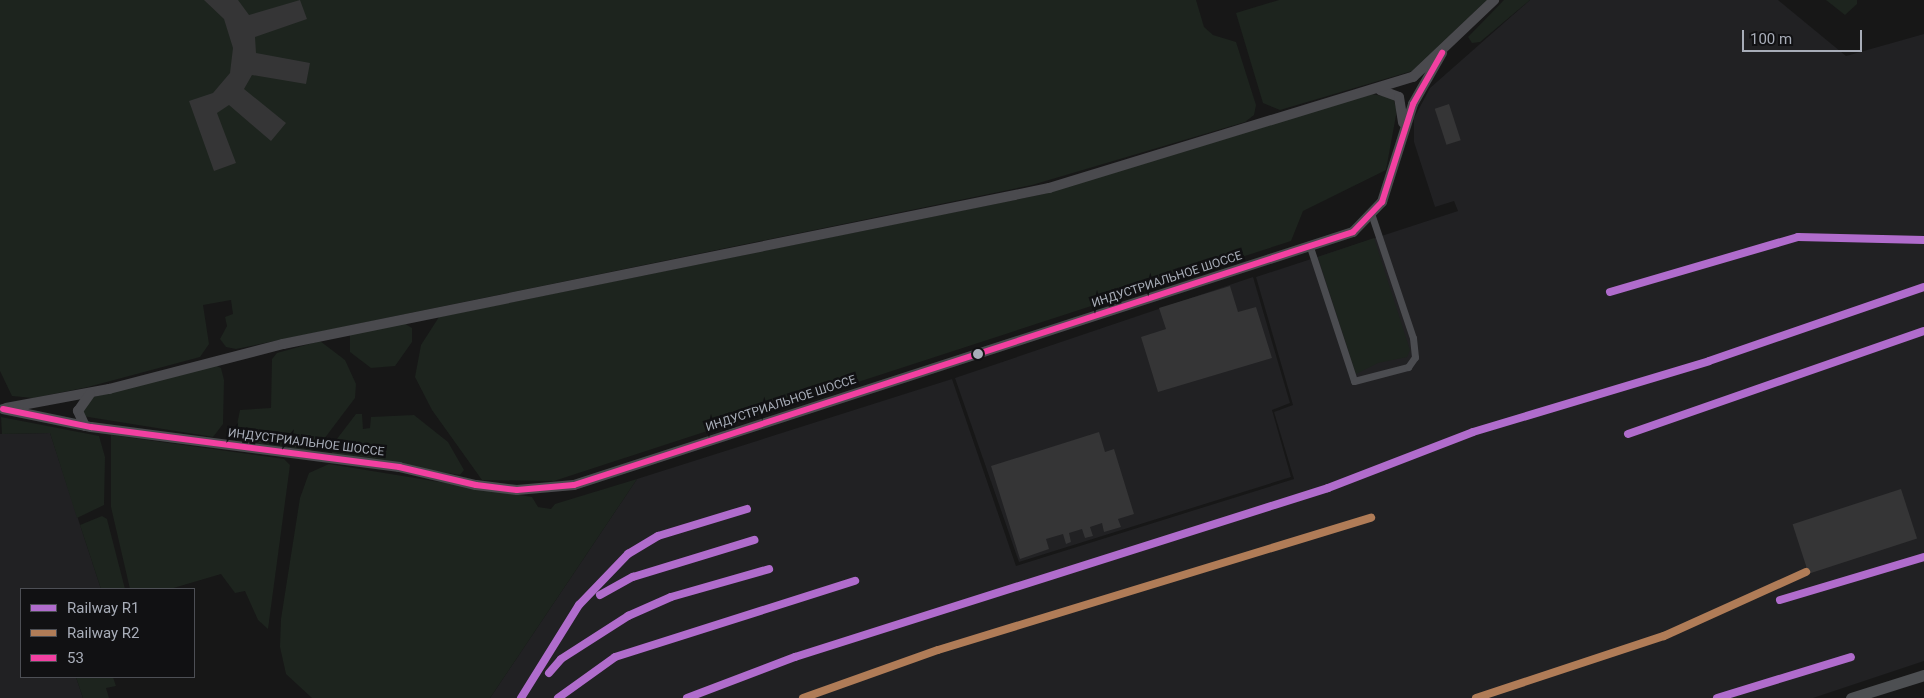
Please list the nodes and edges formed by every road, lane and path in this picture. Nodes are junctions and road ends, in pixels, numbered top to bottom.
1 (1494, 0) edge
2 (1442, 53) junction
3 (1371, 90) junction
4 (1401, 142) junction
5 (1372, 216) junction
6 (1310, 247) junction
7 (91, 393) junction
8 (1, 406) edge
9 (85, 426) junction
10 (1924, 675) edge
11 (1851, 698) edge

1 - 2 main road, ИНДУСТРИАЛЬНОЕ ШОССЕ
2 - 3 main road, ИНДУСТРИАЛЬНОЕ ШОССЕ
2 - 4 main road, ИНДУСТРИАЛЬНОЕ ШОССЕ
3 - 4 main road
3 - 7 main road, ИНДУСТРИАЛЬНОЕ ШОССЕ
4 - 5 main road, ИНДУСТРИАЛЬНОЕ ШОССЕ
5 - 6 main road, ИНДУСТРИАЛЬНОЕ ШОССЕ
5 - 6 street
6 - 9 main road, ИНДУСТРИАЛЬНОЕ ШОССЕ
7 - 8 main road, ИНДУСТРИАЛЬНОЕ ШОССЕ
7 - 9 main road
8 - 9 main road, ИНДУСТРИАЛЬНОЕ ШОССЕ
10 - 11 main road

